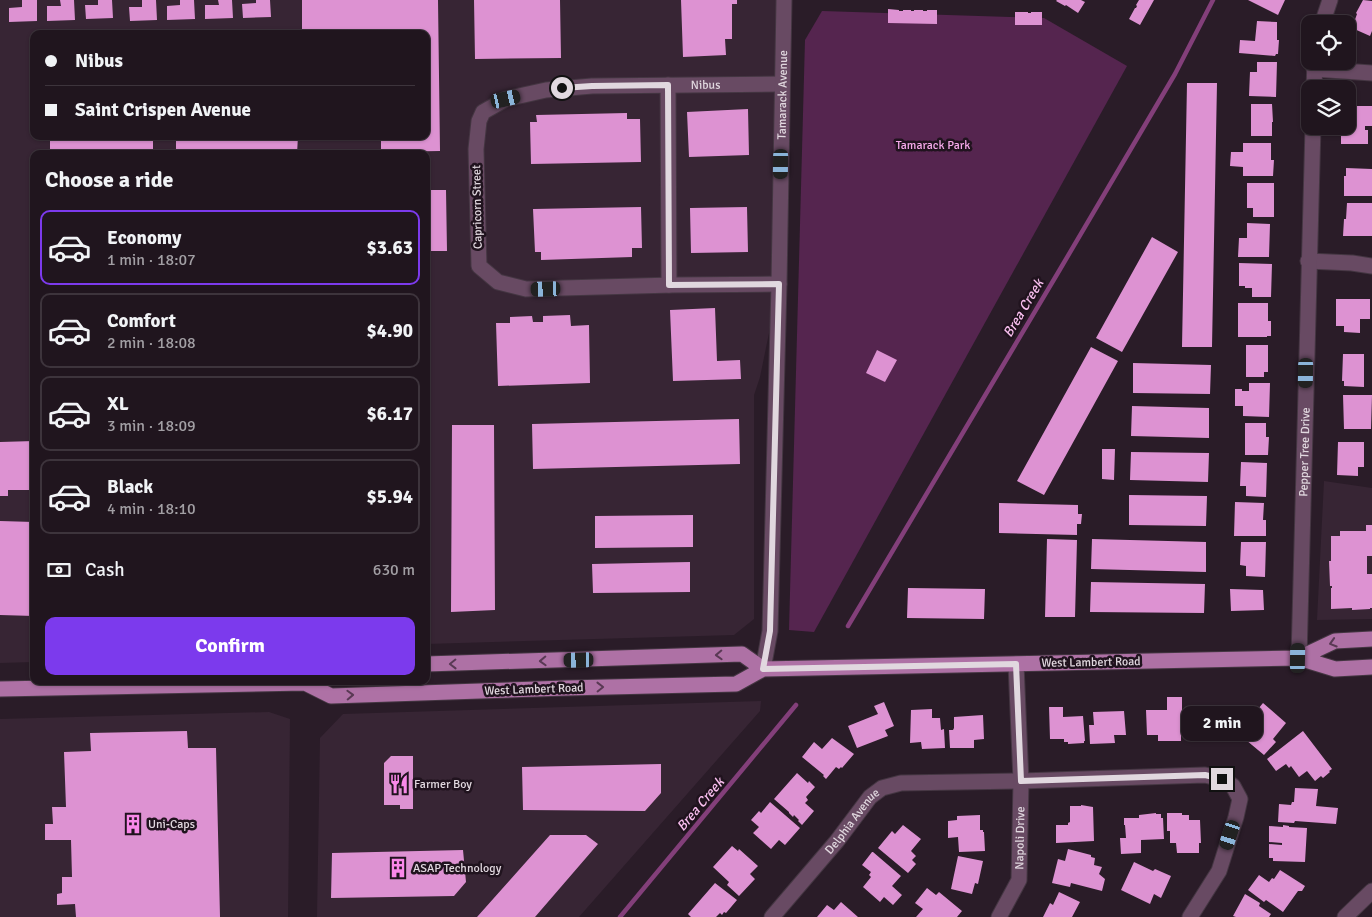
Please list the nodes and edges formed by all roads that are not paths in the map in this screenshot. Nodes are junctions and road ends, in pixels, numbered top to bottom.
1 (784, 0) edge
2 (1330, 0) edge
3 (1325, 15) edge
4 (1356, 70) edge
5 (1372, 73) edge
6 (782, 84) junction
7 (668, 85) junction
8 (483, 112) joint
9 (1313, 135) edge
10 (1308, 261) junction
11 (1372, 266) edge
12 (779, 284) junction
13 (669, 285) junction
14 (1372, 640) edge
15 (1298, 658) junction
16 (430, 664) edge
17 (1016, 664) junction
18 (1372, 667) edge
19 (763, 669) junction
20 (175, 685) edge
21 (311, 685) edge
22 (0, 689) edge
23 (1021, 781) junction
24 (1372, 891) edge
25 (772, 917) edge
26 (999, 917) edge
27 (1190, 917) edge
28 (1347, 917) edge

1 - 6 street, Tamarack Avenue
2 - 3 street
4 - 5 street
6 - 7 street, Nibus
6 - 12 street, Tamarack Avenue
7 - 8 street, Nibus
7 - 13 street
8 - 13 street, Capricorn Street
9 - 10 street, Pepper Tree Drive
10 - 11 street
10 - 15 street, Pepper Tree Drive
12 - 13 street, Capricorn Street
12 - 19 street, Tamarack Avenue
14 -> 15 main road, West Lambert Road
15 - 17 main road, West Lambert Road
15 - 18 main road, West Lambert Road
19 -> 16 main road
17 - 19 main road, West Lambert Road
17 - 23 street, Napoli Drive
21 -> 19 main road, West Lambert Road
20 - 22 main road, West Lambert Road
23 - 25 street, Delphia Avenue
23 - 26 street, Napoli Drive
23 - 27 street, Delphia Avenue
24 - 28 street

